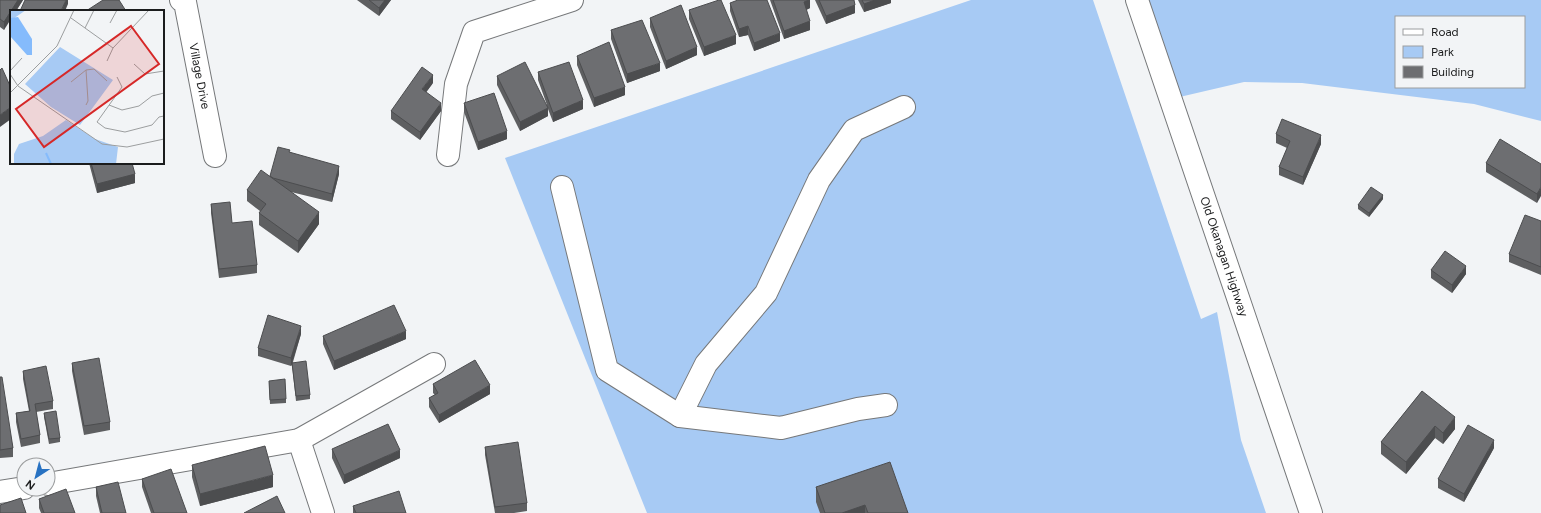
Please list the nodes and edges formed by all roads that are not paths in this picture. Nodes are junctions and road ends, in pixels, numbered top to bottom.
1 (181, 0) edge
2 (572, 0) edge
3 (1137, 0) edge
4 (904, 107) dead end
5 (448, 155) dead end
6 (215, 156) dead end
7 (562, 187) dead end
8 (434, 364) dead end
9 (886, 405) dead end
10 (680, 416) junction
11 (299, 440) junction
12 (56, 483) edge
13 (16, 489) edge
14 (0, 492) edge
15 (323, 513) edge
16 (1311, 513) edge

1 - 6 street, Village Drive
2 - 5 street
3 - 16 street, Old Okanagan Highway
4 - 10 street
7 - 10 street
8 - 11 street
9 - 10 street
11 - 12 street
11 - 15 street
13 - 14 street

